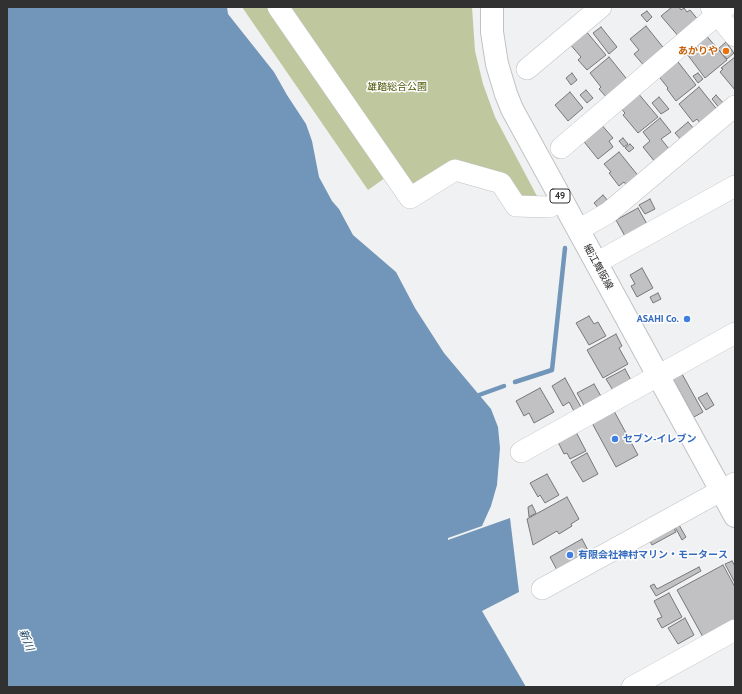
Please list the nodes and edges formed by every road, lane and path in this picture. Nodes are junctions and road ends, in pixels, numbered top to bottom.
1 (278, 7) edge
2 (492, 7) edge
3 (601, 7) edge
4 (718, 10) edge
5 (735, 36) edge
6 (527, 69) dead end
7 (735, 106) edge
8 (561, 148) dead end
9 (735, 186) edge
10 (563, 202) junction
11 (578, 230) junction
12 (596, 263) junction
13 (735, 333) edge
14 (658, 376) junction
15 (521, 452) dead end
16 (728, 487) edge
17 (735, 516) edge
18 (542, 589) dead end
19 (735, 630) edge
20 (632, 687) edge

1 - 10 street
2 - 10 main road, 細江舞阪線 / 49
3 - 6 street
4 - 5 street
4 - 8 street
7 - 11 street
9 - 12 street
10 - 11 main road, 細江舞阪線 / 49
11 - 12 main road, 細江舞阪線 / 49
12 - 14 main road, 細江舞阪線 / 49
13 - 14 street
14 - 15 street
14 - 16 main road, 細江舞阪線 / 49
16 - 17 main road, 細江舞阪線 / 49
16 - 18 street
19 - 20 street

